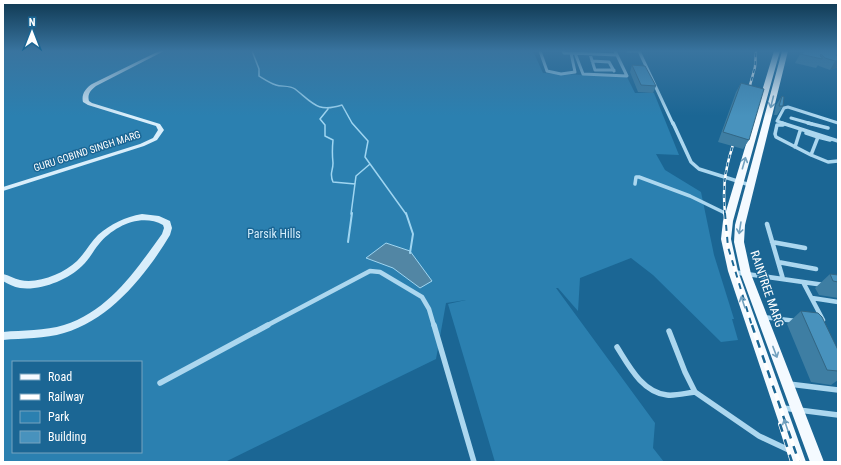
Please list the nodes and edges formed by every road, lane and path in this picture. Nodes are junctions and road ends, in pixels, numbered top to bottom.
1 (119, 73) edge
2 (554, 73) edge
3 (573, 73) edge
4 (582, 73) edge
5 (615, 73) edge
6 (626, 73) edge
7 (649, 73) edge
8 (771, 73) edge
9 (779, 73) edge
10 (616, 76) junction
11 (809, 114) junction
12 (791, 118) dead end
13 (825, 120) junction
14 (806, 122) junction
15 (838, 123) edge
16 (828, 128) junction
17 (800, 131) junction
18 (825, 136) junction
19 (818, 137) junction
20 (838, 142) edge
21 (795, 147) junction
22 (811, 155) junction
23 (838, 161) edge
24 (739, 182) junction
25 (635, 184) dead end
26 (750, 185) junction
27 (3, 189) edge
28 (730, 215) junction
29 (767, 224) dead end
30 (772, 242) junction
31 (805, 248) dead end
32 (778, 262) junction
33 (816, 269) dead end
34 (733, 272) junction
35 (746, 274) junction
36 (3, 277) edge
37 (783, 279) junction
38 (803, 282) junction
39 (831, 286) edge
40 (812, 298) junction
41 (838, 302) edge
42 (762, 317) junction
43 (800, 322) edge
44 (824, 322) edge
45 (669, 331) dead end
46 (3, 336) edge
47 (617, 347) dead end
48 (160, 383) dead end
49 (787, 383) junction
50 (838, 390) edge
51 (695, 392) junction
52 (780, 407) junction
53 (797, 410) junction
54 (838, 415) edge
55 (797, 457) edge
56 (474, 462) edge
57 (817, 462) edge

1 - 27 street, GURU GOBIND SINGH MARG
2 - 3 street
4 - 10 street
5 - 10 street
6 - 10 street
7 - 24 street
24 -> 8 main road
9 -> 26 main road, RAINTREE MARG
11 - 13 street
11 - 14 street
11 - 18 street
12 - 14 street
13 - 15 street
13 - 16 street
14 - 16 street
16 - 18 street
17 - 19 street
17 - 21 street
17 - 21 street
18 - 20 street
19 - 20 street
19 - 22 street
21 - 22 street
22 - 23 street
24 - 26 street
24 - 28 main road
25 - 28 street
26 -> 35 main road, RAINTREE MARG
28 - 34 main road
29 - 30 street
30 - 31 street
30 - 32 street
32 - 33 street
32 - 37 street
34 - 35 street
52 -> 34 main road
35 - 37 street
35 - 42 main road, RAINTREE MARG
36 - 46 street
37 - 38 street
38 - 39 street
38 - 40 street
40 - 41 street
40 - 44 street
42 - 43 street
42 -> 49 main road, RAINTREE MARG
45 - 51 street
47 - 51 street
48 - 56 street
49 - 50 street
49 - 53 main road, RAINTREE MARG
51 - 55 street
52 - 53 street
55 -> 52 main road
53 - 54 street
53 - 57 main road, RAINTREE MARG

